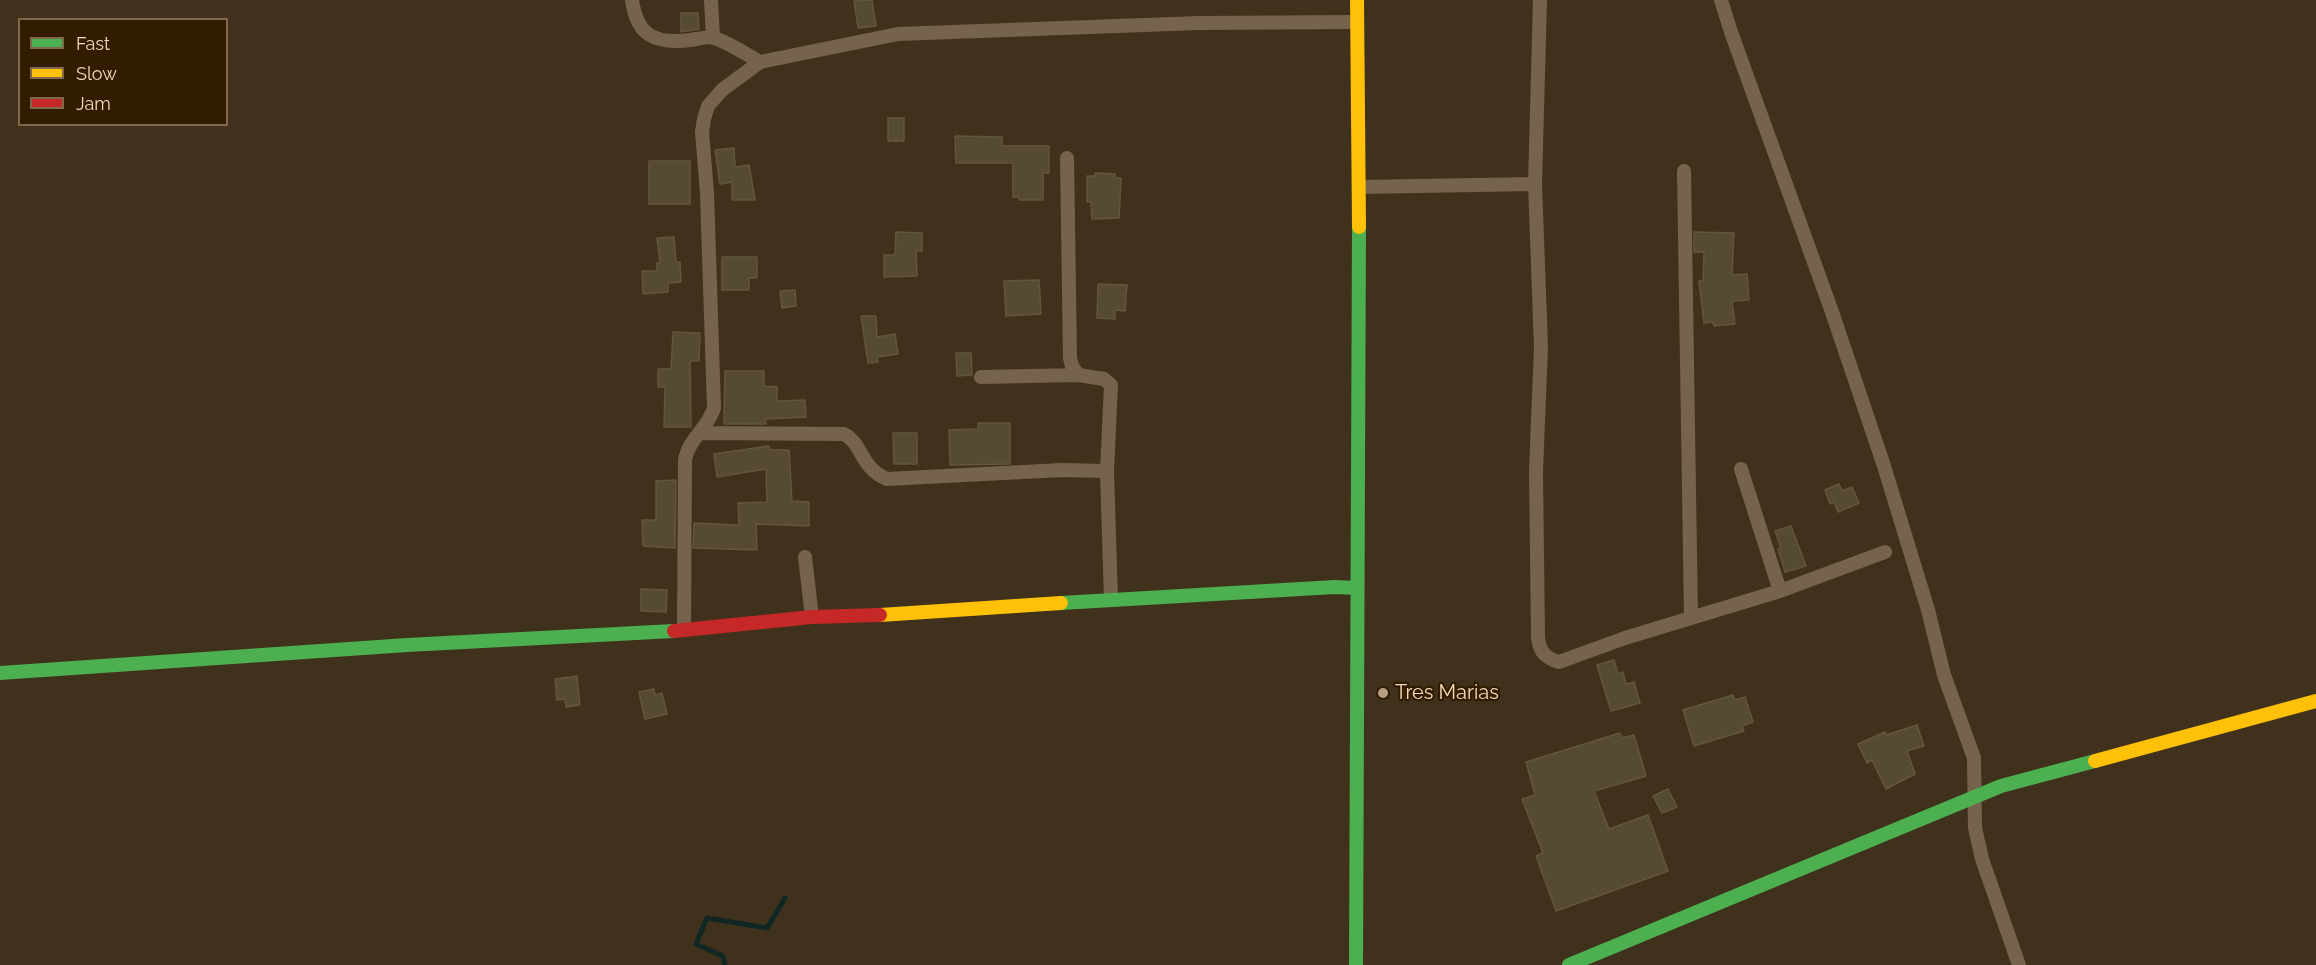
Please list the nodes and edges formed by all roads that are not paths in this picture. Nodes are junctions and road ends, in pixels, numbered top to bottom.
1 (632, 0) edge
2 (711, 0) edge
3 (1357, 0) edge
4 (1540, 0) edge
5 (1721, 0) edge
6 (1356, 22) junction
7 (713, 37) junction
8 (760, 62) junction
9 (1067, 158) dead end
10 (1684, 171) dead end
11 (1535, 184) junction
12 (1359, 187) junction
13 (1078, 375) junction
14 (981, 377) dead end
15 (700, 433) junction
16 (1741, 469) dead end
17 (1107, 471) junction
18 (1885, 552) dead end
19 (805, 557) dead end
20 (1356, 588) junction
21 (1780, 591) junction
22 (1111, 599) junction
23 (812, 617) junction
24 (1691, 618) junction
25 (684, 630) junction
26 (0, 673) edge
27 (2316, 701) edge
28 (1974, 796) junction
29 (1356, 965) edge
30 (1569, 965) edge
31 (2019, 965) edge

1 - 7 street
2 - 7 street
3 - 6 street
4 - 11 street
5 - 28 street
6 - 8 street
6 - 12 street
7 - 8 street
8 - 15 street
9 - 13 street
10 - 24 street
11 - 12 street
11 - 24 street
12 - 20 street
13 - 14 street
13 - 17 street
15 - 17 street
15 - 25 street
16 - 21 street
17 - 22 street
18 - 21 street
19 - 23 street
20 - 22 street
20 - 29 street
21 - 24 street
22 - 23 street
23 - 25 street
25 - 26 street
27 - 28 street
28 - 30 street
28 - 31 street

